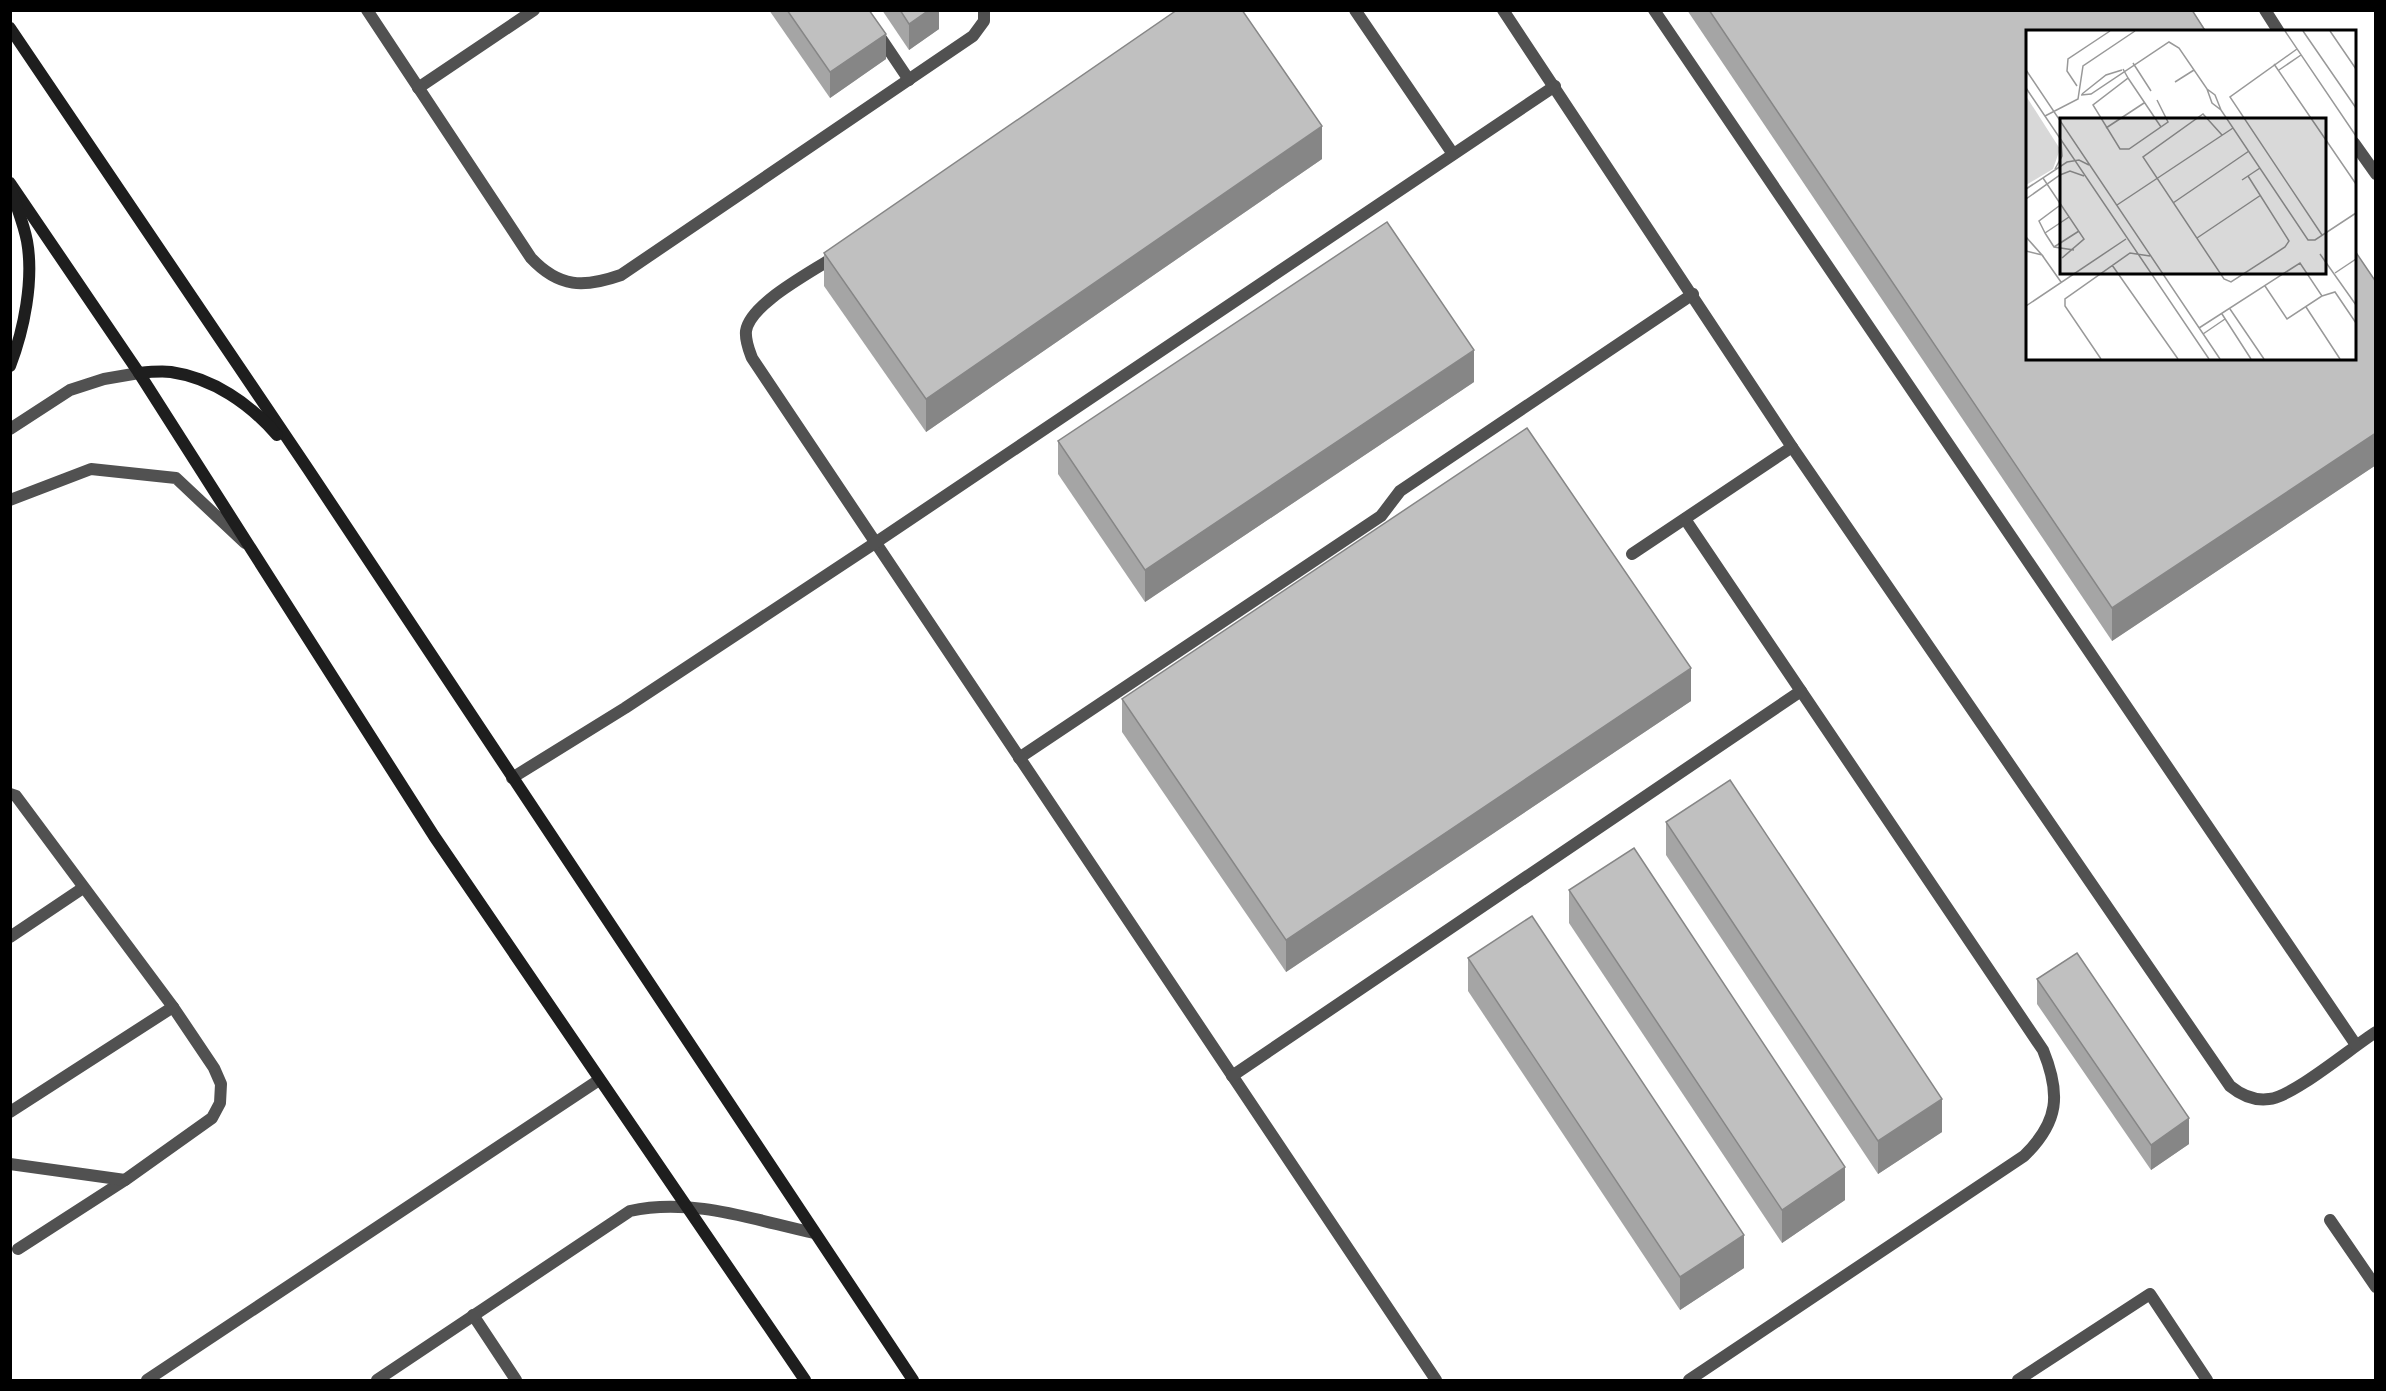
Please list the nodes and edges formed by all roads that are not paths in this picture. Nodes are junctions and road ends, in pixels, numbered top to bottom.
1 (367, 10) edge
2 (534, 10) edge
3 (862, 10) edge
4 (984, 10) edge
5 (1355, 10) edge
6 (1503, 10) edge
7 (1654, 10) edge
8 (2265, 10) edge
9 (10, 28) edge
10 (2278, 30) edge
11 (909, 80) junction
12 (1555, 86) junction
13 (418, 88) junction
14 (2356, 144) edge
15 (1453, 154) junction
16 (2376, 174) edge
17 (10, 183) edge
18 (10, 187) edge
19 (843, 251) edge
20 (1693, 294) junction
21 (10, 366) edge
22 (139, 373) junction
23 (10, 429) edge
24 (1792, 447) junction
25 (308, 470) junction
26 (10, 500) edge
27 (1685, 519) junction
28 (875, 543) junction
29 (246, 544) junction
30 (1632, 555) dead end
31 (1801, 691) junction
32 (1019, 758) junction
33 (512, 778) junction
34 (10, 794) edge
35 (83, 888) junction
36 (10, 937) edge
37 (173, 1007) junction
38 (2376, 1032) edge
39 (2356, 1045) junction
40 (1232, 1076) junction
41 (599, 1080) junction
42 (10, 1112) edge
43 (10, 1164) edge
44 (125, 1180) junction
45 (684, 1205) junction
46 (2330, 1220) dead end
47 (814, 1233) junction
48 (18, 1249) dead end
49 (2376, 1287) edge
50 (473, 1315) junction
51 (147, 1380) edge
52 (377, 1380) edge
53 (516, 1380) edge
54 (805, 1380) edge
55 (913, 1380) edge
56 (1436, 1380) edge
57 (1689, 1380) edge
58 (2018, 1380) edge
59 (2207, 1380) edge

1 - 13 lane
2 - 13 lane
3 - 11 lane
4 - 11 lane
5 - 15 lane
6 - 12 lane
7 - 39 lane
8 - 10 lane
9 - 25 street
11 - 13 lane
12 - 15 lane
12 - 20 lane
14 - 16 lane
15 - 28 lane
17 - 22 street
18 - 21 street
19 - 28 lane
20 - 24 lane
20 - 32 lane
22 - 23 lane
22 - 25 street
22 - 29 street
24 - 27 lane
24 - 39 lane
25 - 33 street
26 - 29 lane
27 - 30 lane
27 - 31 lane
28 - 32 lane
28 - 33 lane
29 - 41 street
31 - 40 lane
31 - 57 lane
32 - 40 lane
33 - 47 street
34 - 35 lane
35 - 36 lane
35 - 37 lane
37 - 42 lane
37 - 44 lane
38 - 39 lane
40 - 56 lane
41 - 45 street
41 - 51 lane
43 - 44 lane
44 - 48 lane
45 - 47 lane
45 - 50 lane
45 - 54 street
46 - 49 lane
47 - 55 street
50 - 52 lane
50 - 53 lane
58 - 59 lane

